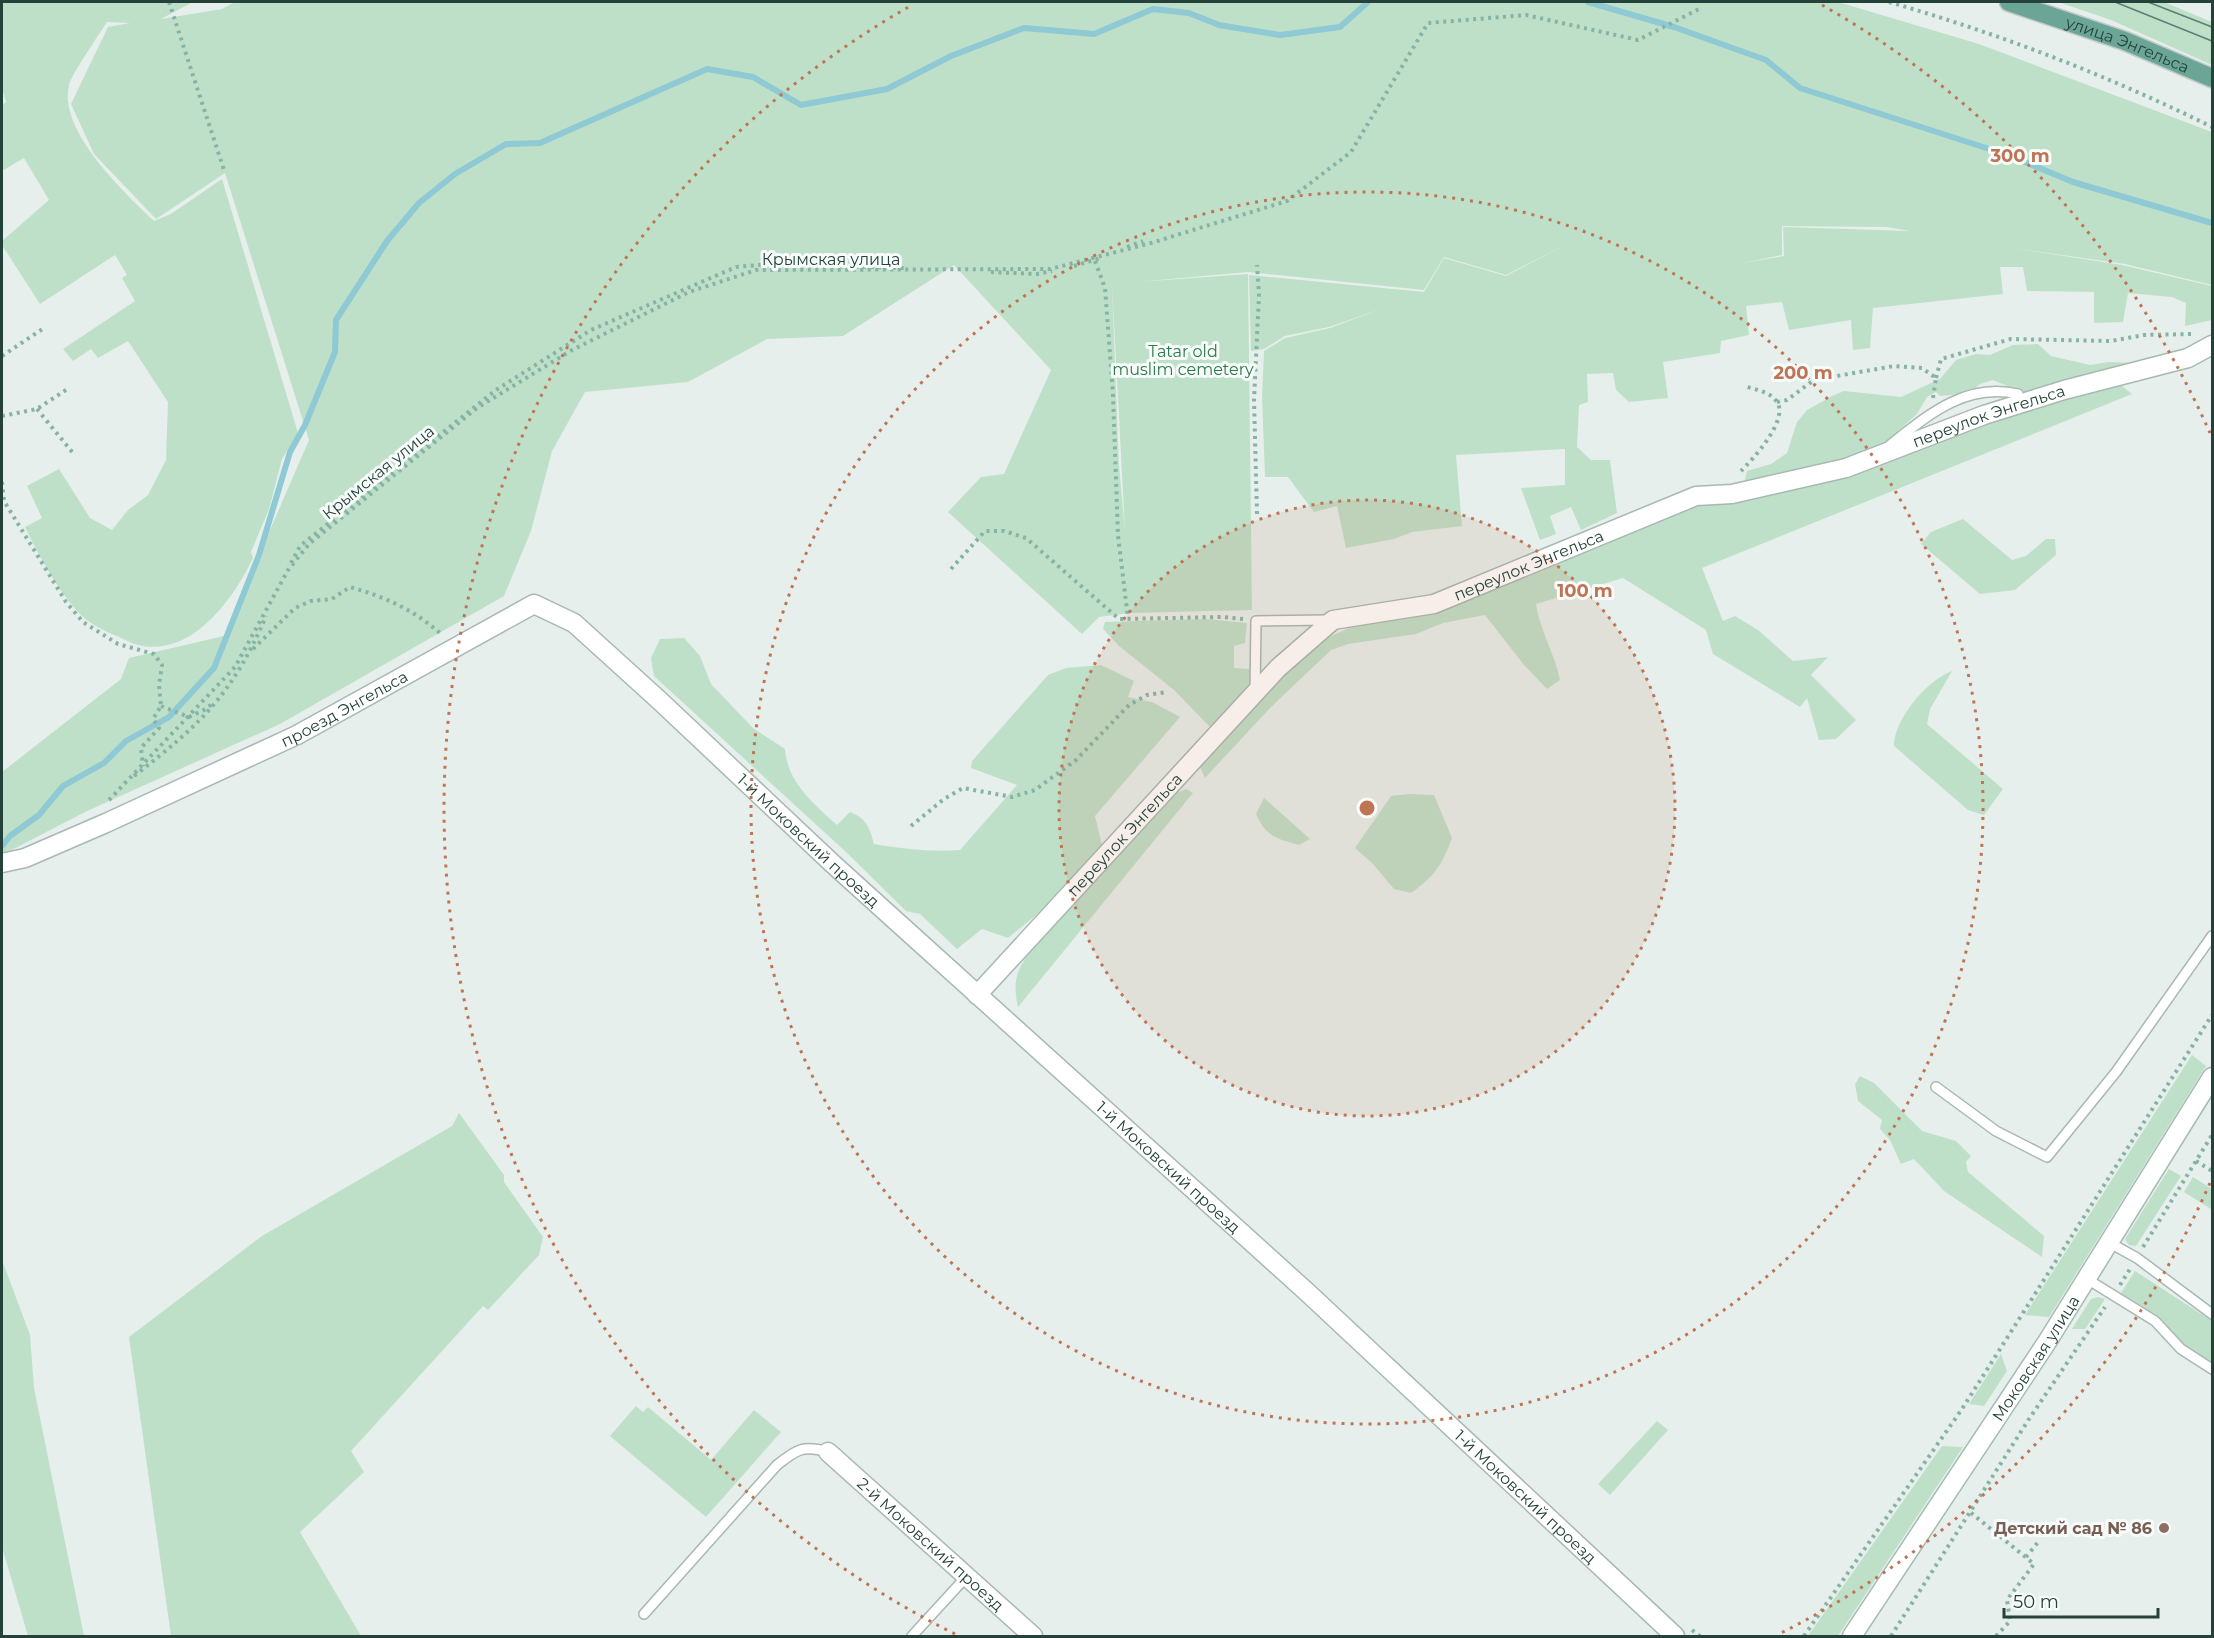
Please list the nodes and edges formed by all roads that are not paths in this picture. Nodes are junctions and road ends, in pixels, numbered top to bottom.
1 (2009, 2) edge
2 (2212, 78) edge
3 (2212, 345) edge
4 (2019, 404) junction
5 (1871, 459) junction
6 (1333, 620) junction
7 (1255, 693) junction
8 (660, 701) joint
9 (2, 863) edge
10 (2212, 936) edge
11 (977, 995) junction
12 (2210, 1086) edge
13 (1936, 1087) dead end
14 (2110, 1243) junction
15 (2087, 1279) junction
16 (2212, 1314) edge
17 (2212, 1370) edge
18 (828, 1452) joint
19 (967, 1576) junction
20 (644, 1614) dead end
21 (912, 1636) edge
22 (1033, 1636) edge
23 (1675, 1636) edge
24 (1852, 1636) edge

1 - 2 main road, улица Энгельса
3 - 4 street, переулок Энгельса
4 - 5 street, переулок Энгельса
4 - 5 lane
5 - 6 street, переулок Энгельса
6 - 7 street, переулок Энгельса
6 - 7 lane
7 - 11 street, переулок Энгельса
8 - 9 street, проезд Энгельса
8 - 11 street, 1-й Моковский проезд
10 - 13 lane
11 - 23 street, 1-й Моковский проезд
12 - 14 street, Моковская улица
14 - 15 street, Моковская улица
14 - 16 lane
15 - 17 lane
15 - 24 street, Моковская улица
18 - 19 street, 2-й Моковский проезд
18 - 20 lane
19 - 21 lane
19 - 22 street, 2-й Моковский проезд

